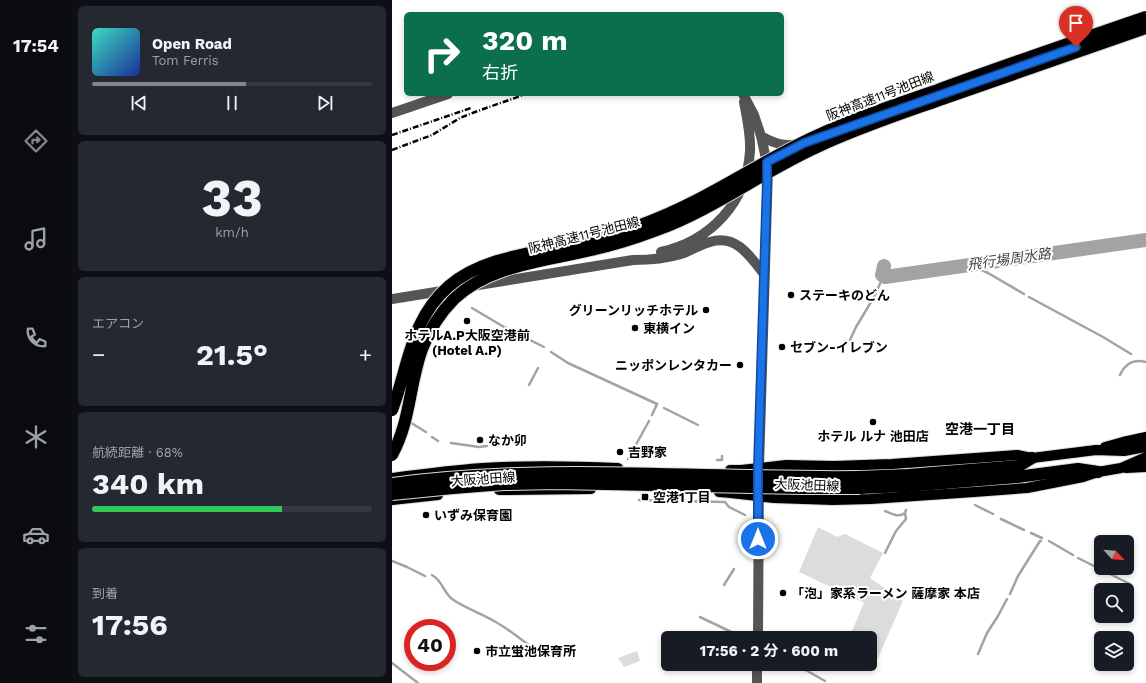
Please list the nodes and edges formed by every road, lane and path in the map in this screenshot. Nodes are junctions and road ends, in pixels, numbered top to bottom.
1 (1146, 17) edge
2 (1146, 23) edge
3 (1146, 28) edge
4 (442, 96) edge
5 (743, 96) edge
6 (744, 96) edge
7 (392, 113) edge
8 (761, 136) junction
9 (804, 143) junction
10 (767, 162) junction
11 (745, 176) junction
12 (632, 260) junction
13 (764, 274) junction
14 (392, 299) edge
15 (392, 410) edge
16 (1146, 437) edge
17 (1146, 447) edge
18 (1096, 450) junction
19 (392, 455) edge
20 (1146, 457) edge
21 (1032, 458) junction
22 (1146, 467) edge
23 (758, 468) junction
24 (1121, 468) junction
25 (1098, 472) junction
26 (956, 477) junction
27 (392, 478) edge
28 (392, 484) edge
29 (392, 494) edge
30 (758, 496) junction
31 (392, 500) edge
32 (758, 631) edge
33 (757, 671) edge
34 (756, 683) edge

1 - 15 highway, 阪神高速11号池田線, bridge
2 - 9 street
3 - 19 highway, 阪神高速11号池田線, bridge
4 - 7 street
5 - 11 street
6 - 8 street
8 - 9 street
8 - 10 street
9 - 10 street
10 - 11 street
10 - 13 street
11 - 12 street
12 - 13 street
12 - 14 street
13 - 23 street
16 - 18 main road
17 - 18 main road, 大阪池田線
18 - 21 main road, 大阪池田線
20 - 24 main road, 大阪池田線
21 - 23 main road, 大阪池田線
21 - 26 highway
22 - 24 main road
23 - 27 main road, 大阪池田線
23 - 30 street
24 - 25 main road, 大阪池田線
25 - 26 highway
25 - 30 main road, 大阪池田線
26 - 28 highway, bridge
26 - 29 highway, bridge
30 - 31 main road, 大阪池田線
30 - 32 street
33 - 34 street

